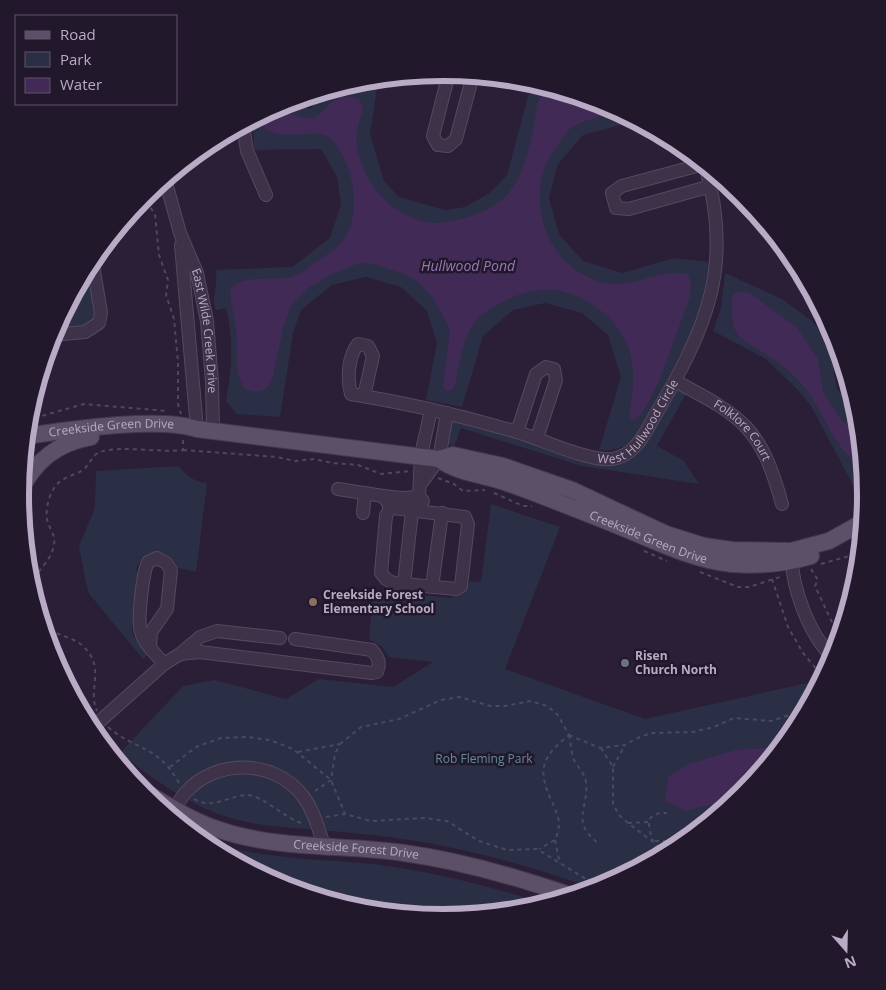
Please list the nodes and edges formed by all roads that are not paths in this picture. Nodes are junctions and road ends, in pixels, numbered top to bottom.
1 (447, 81) edge
2 (471, 82) edge
3 (242, 133) edge
4 (696, 167) edge
5 (708, 177) edge
6 (711, 186) junction
7 (166, 187) edge
8 (266, 195) dead end
9 (180, 233) junction
10 (93, 274) edge
11 (60, 335) edge
12 (675, 381) junction
13 (364, 396) junction
14 (430, 410) junction
15 (447, 413) junction
16 (192, 424) junction
17 (518, 432) junction
18 (33, 435) edge
19 (537, 438) junction
20 (421, 456) junction
21 (438, 459) junction
22 (30, 472) edge
23 (424, 476) junction
24 (338, 489) dead end
25 (365, 493) junction
26 (383, 496) junction
27 (419, 497) junction
28 (782, 504) dead end
29 (389, 510) junction
30 (412, 511) junction
31 (363, 513) dead end
32 (438, 513) junction
33 (856, 526) edge
34 (855, 537) edge
35 (792, 562) junction
36 (404, 584) junction
37 (432, 587) junction
38 (280, 638) dead end
39 (295, 639) dead end
40 (150, 647) junction
41 (827, 651) edge
42 (180, 654) junction
43 (164, 664) junction
44 (98, 723) edge
45 (175, 810) edge
46 (182, 816) edge
47 (324, 845) junction
48 (560, 892) edge

1 - 2 street
3 - 8 street
4 - 6 street
5 - 6 street, West Hullwood Circle
6 - 12 street, West Hullwood Circle
7 - 9 street, East Wilde Creek Drive
9 - 16 street, East Wilde Creek Drive
9 - 16 street, East Wilde Creek Drive
10 - 11 street
12 - 19 street, West Hullwood Circle
12 - 28 street, Folklore Court
13 - 13 street, West Hullwood Circle
13 - 14 street, West Hullwood Circle
14 - 15 street, West Hullwood Circle
14 - 20 street
15 - 17 street, West Hullwood Circle
15 - 21 street
16 - 18 main road, Creekside Green Drive
16 - 20 main road, Creekside Green Drive
16 - 22 main road, Creekside Green Drive
17 - 19 street, West Hullwood Circle
17 - 19 street
20 - 21 main road, Creekside Green Drive
20 - 23 street
21 - 23 street
21 - 35 main road, Creekside Green Drive
23 - 27 street
24 - 25 street
25 - 26 street
25 - 31 street
26 - 27 street
26 - 29 street
27 - 30 street
27 - 32 street
29 - 30 street
29 - 36 street
30 - 32 street
30 - 36 street
32 - 37 street
32 - 37 street
33 - 35 main road, Creekside Green Drive
34 - 35 main road, Creekside Green Drive
35 - 41 street
36 - 37 street
38 - 42 street
39 - 42 street
40 - 40 street
40 - 43 street
42 - 43 street
43 - 44 street
45 - 47 street
46 - 47 main road, Creekside Forest Drive
47 - 48 main road, Creekside Forest Drive

